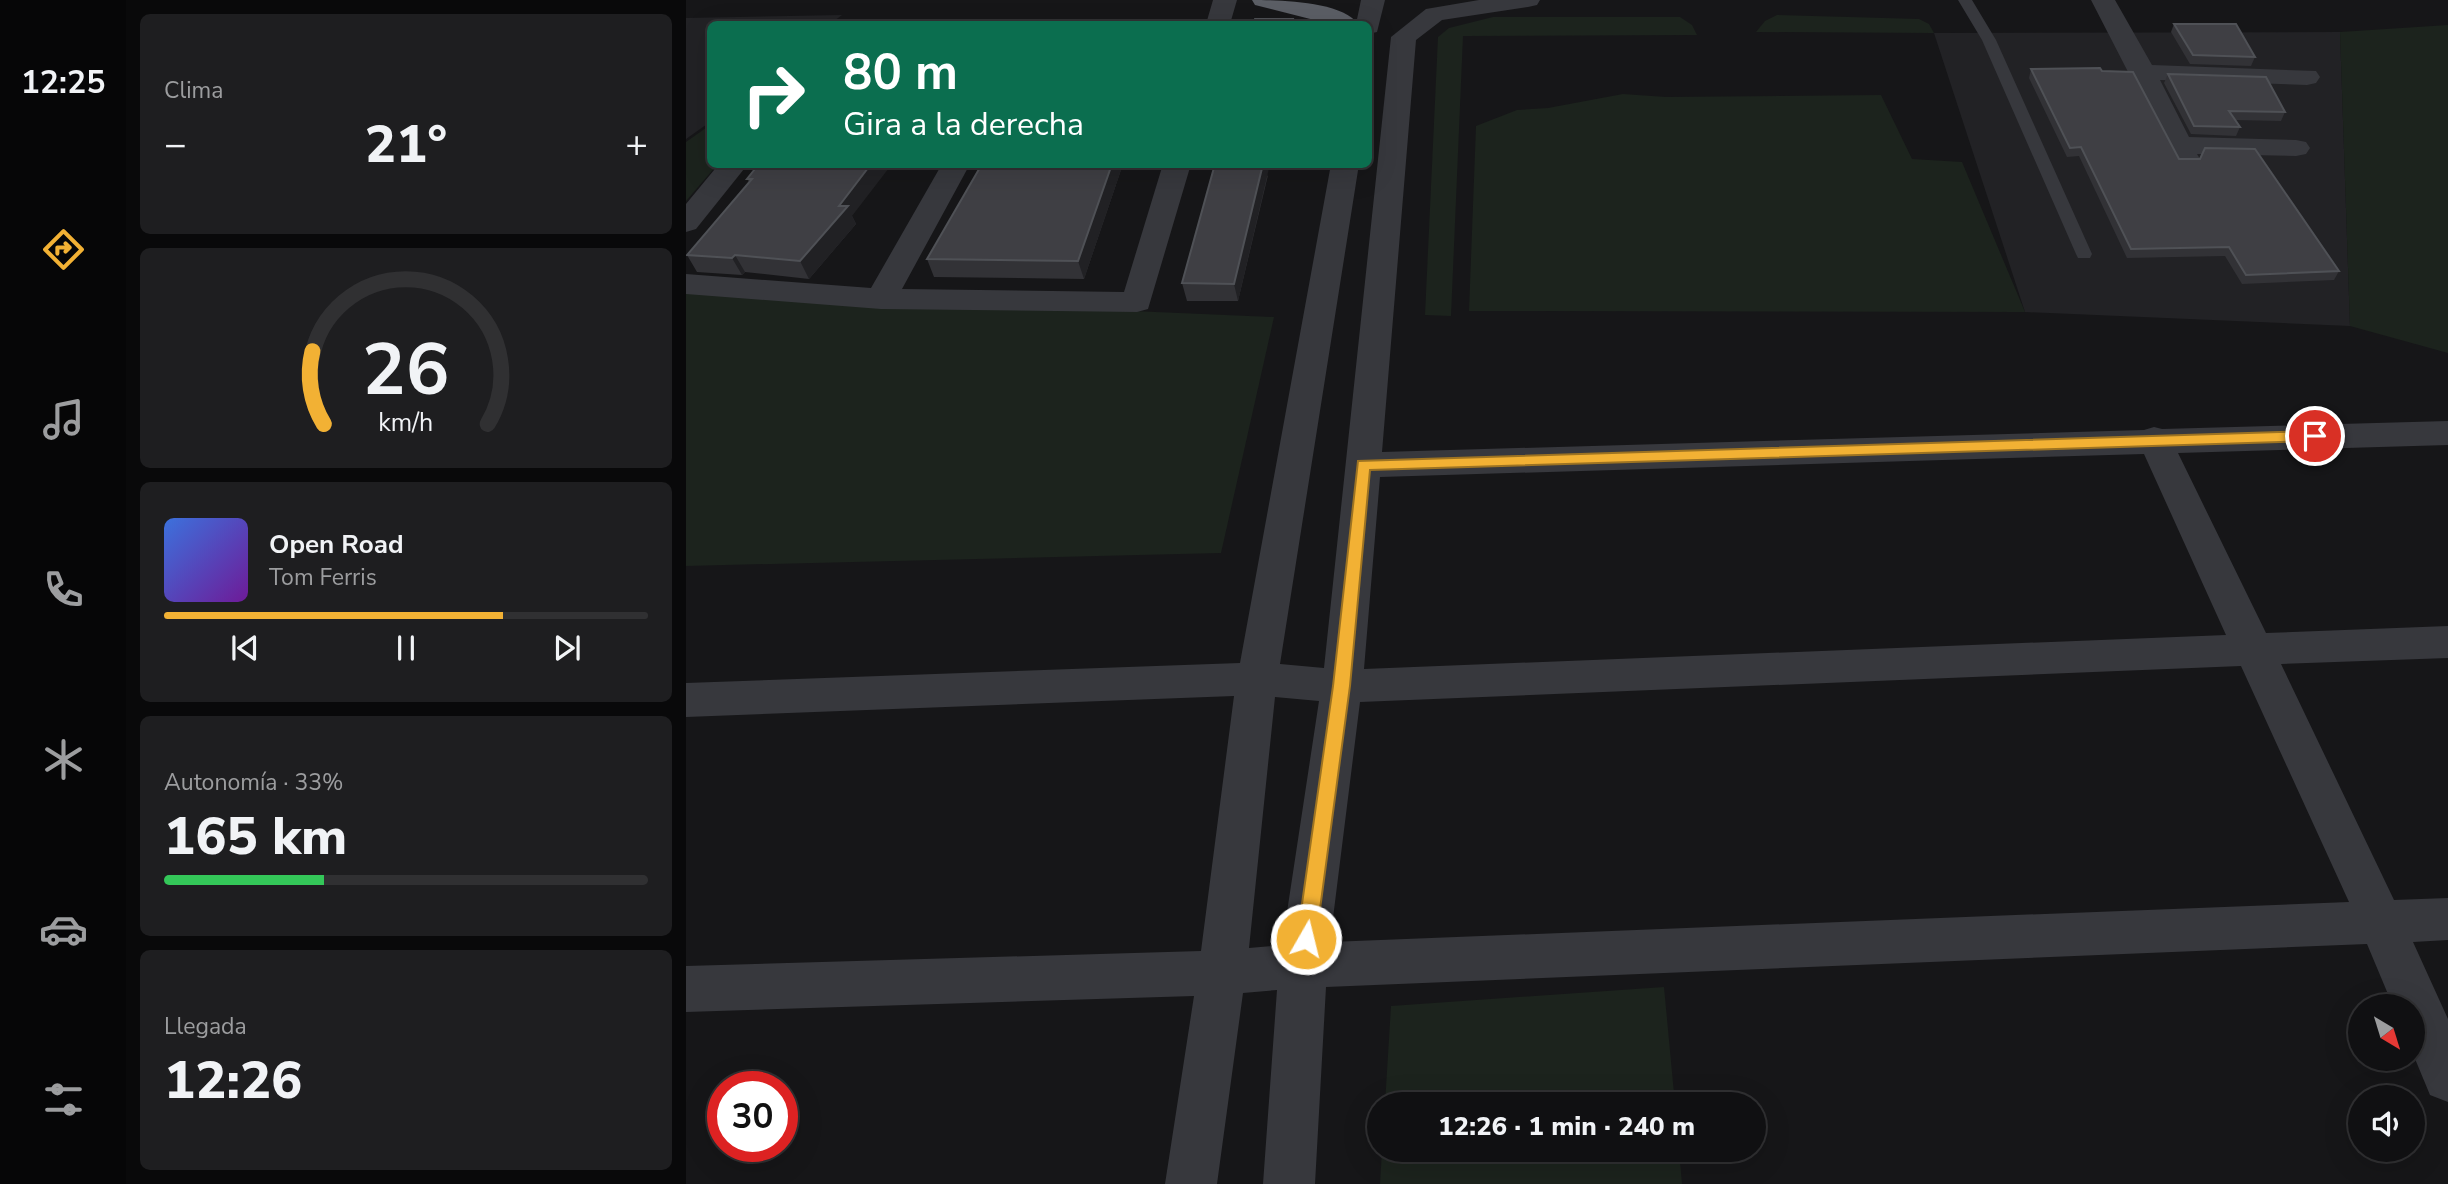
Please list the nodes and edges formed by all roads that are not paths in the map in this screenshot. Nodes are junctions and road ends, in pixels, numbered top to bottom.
1 (1225, 0) edge
2 (1264, 0) edge
3 (1373, 0) edge
4 (1528, 0) edge
5 (1965, 0) edge
6 (2103, 0) edge
7 (1219, 21) edge
8 (1341, 21) edge
9 (1369, 21) edge
10 (2140, 72) junction
11 (2307, 77) dead end
12 (2296, 148) dead end
13 (731, 168) edge
14 (954, 168) edge
15 (1176, 168) edge
16 (1344, 168) edge
17 (686, 223) edge
18 (2084, 254) dead end
19 (686, 284) edge
20 (881, 299) junction
21 (2448, 433) edge
22 (2154, 439) junction
23 (1363, 465) junction
24 (2448, 642) edge
25 (2252, 648) junction
26 (1257, 680) junction
27 (1342, 686) junction
28 (686, 700) edge
29 (2448, 919) edge
30 (2381, 922) junction
31 (1303, 965) junction
32 (1222, 972) junction
33 (686, 989) edge
34 (2448, 1077) edge
35 (1191, 1184) edge
36 (1289, 1184) edge

1 - 7 street
2 - 8 highway
3 - 9 street
4 - 23 street
5 - 18 lane
6 - 10 street
10 - 11 street
10 - 12 street
13 - 17 street
14 - 20 street
15 - 20 street
16 - 26 street
19 - 20 street
21 - 22 street
22 - 23 street
22 - 25 street
23 - 27 street
24 - 25 street
25 - 27 street
25 - 30 street
26 - 27 street
26 - 28 street
26 - 32 street
27 - 31 street
29 - 30 street
30 - 31 street
30 - 34 street
31 - 32 street
31 - 36 street
32 - 33 street
32 - 35 street

